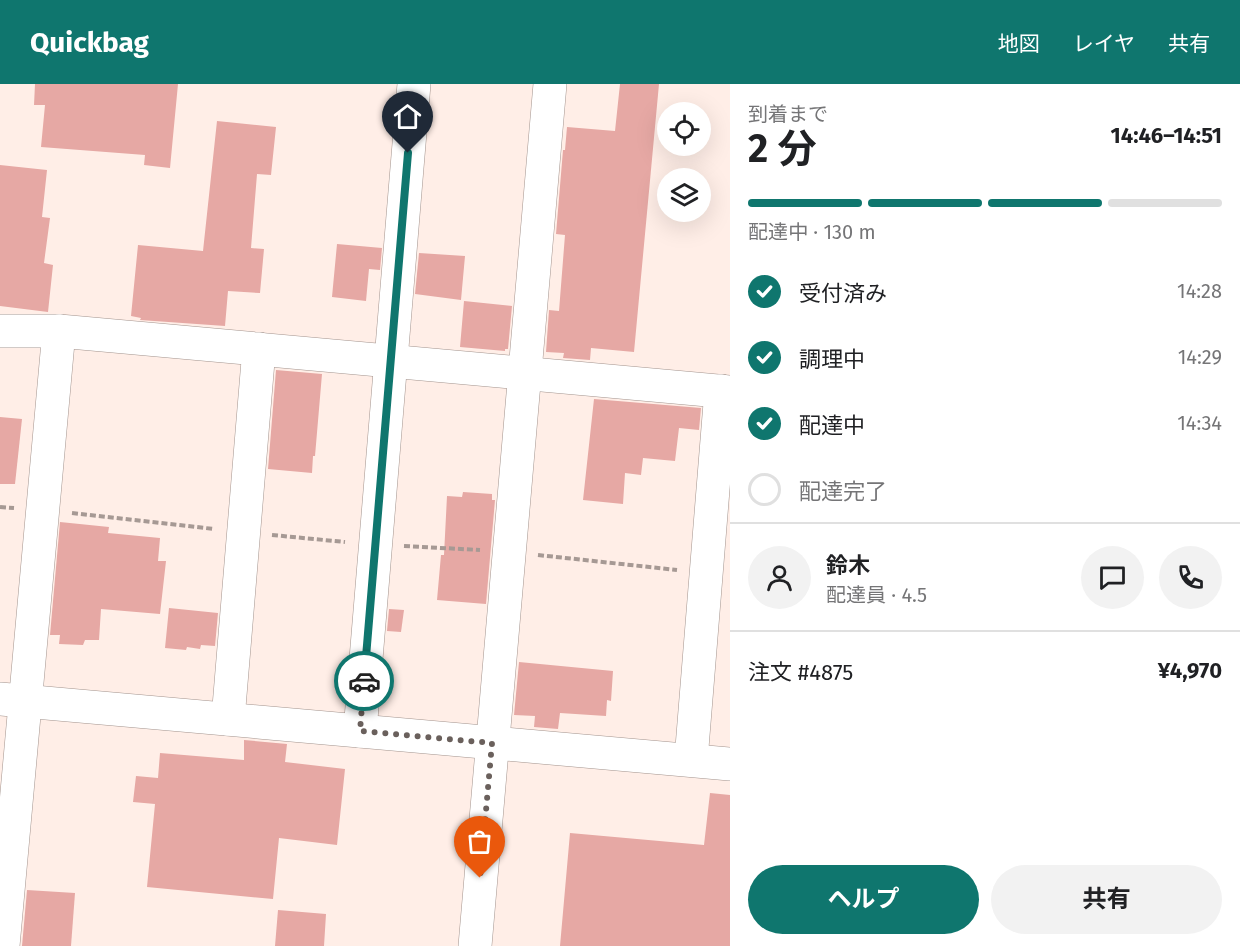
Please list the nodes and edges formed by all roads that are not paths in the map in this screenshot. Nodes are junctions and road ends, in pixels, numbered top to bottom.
1 (414, 84) edge
2 (550, 84) edge
3 (0, 331) edge
4 (59, 331) junction
5 (259, 349) junction
6 (392, 361) junction
7 (524, 373) junction
8 (725, 392) edge
9 (13, 700) edge
10 (228, 719) junction
11 (360, 731) junction
12 (492, 743) junction
13 (691, 760) junction
14 (730, 764) edge
15 (3, 946) edge
16 (475, 946) edge

1 - 6 street
2 - 7 street
3 - 4 street
4 - 5 street
4 - 9 street
5 - 6 street
5 - 10 street
6 - 7 street
6 - 11 street
7 - 8 street
7 - 12 street
8 - 13 street
9 - 10 street
9 - 15 street
10 - 11 street
11 - 12 street
12 - 13 street
12 - 16 street
13 - 14 street

